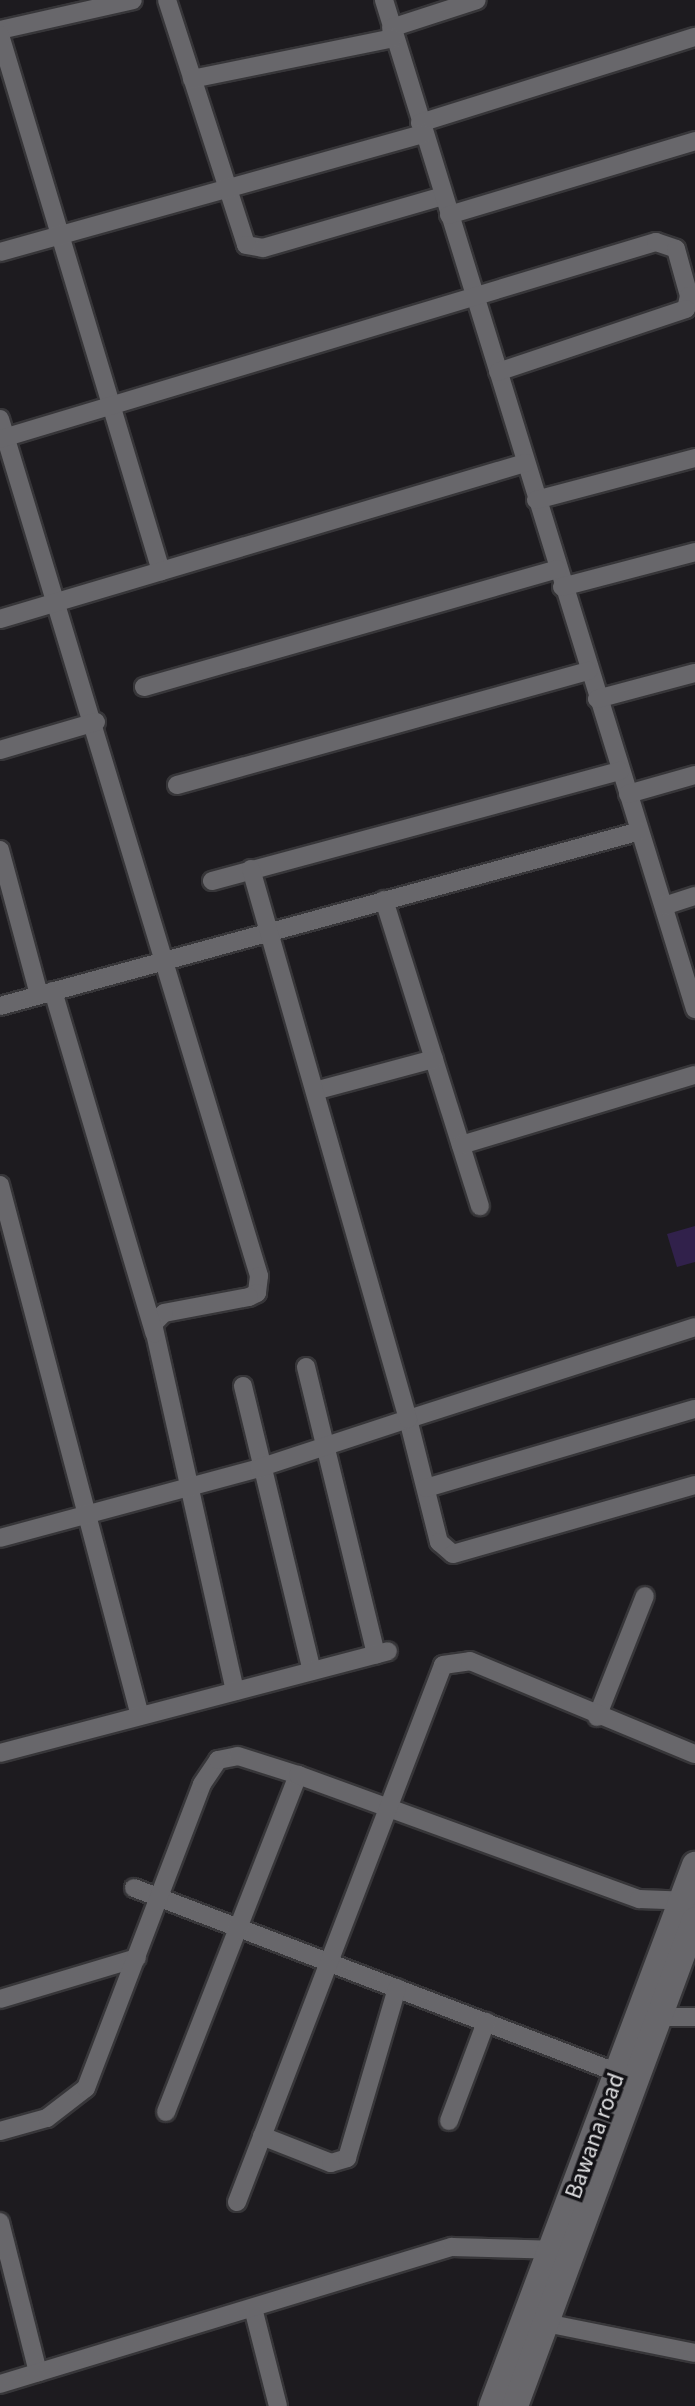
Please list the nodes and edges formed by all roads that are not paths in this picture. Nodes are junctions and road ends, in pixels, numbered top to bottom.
1 (133, 0) edge
2 (167, 0) edge
3 (384, 0) edge
4 (477, 0) edge
5 (0, 32) edge
6 (392, 33) junction
7 (695, 37) edge
8 (192, 79) junction
9 (421, 128) junction
10 (695, 141) edge
11 (225, 187) junction
12 (443, 196) junction
13 (449, 215) junction
14 (65, 234) junction
15 (0, 252) edge
16 (689, 268) edge
17 (473, 296) junction
18 (498, 372) junction
19 (115, 403) junction
20 (0, 419) edge
21 (3, 438) edge
22 (695, 458) edge
23 (525, 463) junction
24 (536, 500) junction
25 (695, 552) edge
26 (161, 571) junction
27 (559, 578) junction
28 (58, 601) junction
29 (0, 619) edge
30 (588, 671) junction
31 (695, 673) edge
32 (144, 687) dead end
33 (597, 699) junction
34 (96, 722) junction
35 (0, 750) edge
36 (620, 771) junction
37 (695, 775) edge
38 (177, 785) dead end
39 (628, 794) junction
40 (640, 831) junction
41 (0, 850) edge
42 (251, 869) junction
43 (212, 881) dead end
44 (695, 896) edge
45 (384, 900) junction
46 (664, 906) junction
47 (271, 931) junction
48 (166, 960) junction
49 (46, 993) junction
50 (0, 1006) edge
51 (695, 1009) edge
52 (434, 1059) junction
53 (695, 1075) edge
54 (318, 1090) junction
55 (461, 1145) junction
56 (0, 1185) edge
57 (480, 1206) dead end
58 (695, 1327) edge
59 (154, 1333) junction
60 (306, 1367) dead end
61 (243, 1386) dead end
62 (695, 1409) edge
63 (408, 1419) junction
64 (321, 1448) junction
65 (259, 1468) junction
66 (695, 1485) edge
67 (185, 1488) junction
68 (426, 1488) junction
69 (89, 1514) junction
70 (0, 1538) edge
71 (645, 1596) dead end
72 (312, 1671) junction
73 (235, 1691) junction
74 (140, 1716) junction
75 (597, 1717) junction
76 (0, 1753) edge
77 (695, 1754) edge
78 (298, 1775) junction
79 (386, 1807) junction
80 (695, 1865) edge
81 (134, 1888) dead end
82 (159, 1897) junction
83 (690, 1908) edge
84 (242, 1929) junction
85 (137, 1958) junction
86 (329, 1962) junction
87 (397, 1988) junction
88 (0, 1999) edge
89 (648, 2017) junction
90 (695, 2017) edge
91 (486, 2022) junction
92 (618, 2073) junction
93 (166, 2112) dead end
94 (449, 2121) dead end
95 (0, 2131) edge
96 (262, 2136) junction
97 (237, 2202) dead end
98 (0, 2222) edge
99 (564, 2250) junction
100 (253, 2308) junction
101 (521, 2318) junction
102 (547, 2323) junction
103 (695, 2353) edge
104 (38, 2372) junction
105 (0, 2384) edge
106 (278, 2406) edge
107 (492, 2406) edge
108 (515, 2406) edge

1 - 5 street
2 - 8 street
3 - 6 street
4 - 6 street
5 - 14 street
6 - 8 street
6 - 9 street
7 - 9 street
8 - 11 street
9 - 11 street
9 - 12 street
10 - 13 street
11 - 12 street
11 - 14 street
12 - 13 street
13 - 17 street
14 - 15 street
14 - 19 street
16 - 17 street
16 - 18 street
17 - 18 street
17 - 19 street
18 - 23 street
19 - 21 street
19 - 26 street
20 - 21 street
21 - 28 street
22 - 24 street
23 - 24 street
23 - 26 street
24 - 27 street
25 - 27 street
26 - 28 street
27 - 30 street
27 - 32 street
28 - 29 street
28 - 34 street
30 - 33 street
30 - 38 street
31 - 33 street
33 - 36 street
34 - 35 street
34 - 48 street
36 - 39 street
36 - 42 street
37 - 39 street
39 - 40 street
40 - 45 street
40 - 46 street
41 - 49 street
42 - 43 street
42 - 47 street
44 - 46 street
45 - 47 street
45 - 52 street
46 - 51 street
47 - 48 street
47 - 54 street
48 - 49 street
48 - 59 street
49 - 50 street
49 - 59 street
52 - 54 street
52 - 55 street
53 - 55 street
54 - 63 street
55 - 57 street
56 - 69 street
58 - 63 street
59 - 67 street
60 - 64 street
61 - 65 street
62 - 68 street
63 - 64 street
63 - 68 street
64 - 65 street
64 - 72 street
65 - 67 street
65 - 72 street
66 - 68 street
67 - 69 street
67 - 73 street
69 - 70 street
69 - 74 street
71 - 75 street
72 - 73 street
73 - 74 street
74 - 76 street
75 - 77 street
75 - 79 street
78 - 79 street
78 - 82 street
78 - 84 street
79 - 83 street
79 - 86 street
80 - 83 street, Bawana road
81 - 82 street
82 - 84 street
82 - 85 street
83 - 89 street, Bawana road
84 - 86 street
84 - 93 street
85 - 88 street
85 - 95 street
86 - 87 street
86 - 96 street
87 - 91 street
87 - 96 street
89 - 90 street
89 - 92 street, Bawana road
89 - 99 street, Bawana road
91 - 92 street
91 - 94 street
92 - 99 street, Bawana road
96 - 97 street
98 - 104 street
99 - 100 street
99 - 101 street, Bawana road
99 - 102 street, Bawana road
100 - 104 street
100 - 106 street
101 - 102 street
101 - 107 street, Bawana road
102 - 103 street
102 - 108 street, Bawana road
104 - 105 street

